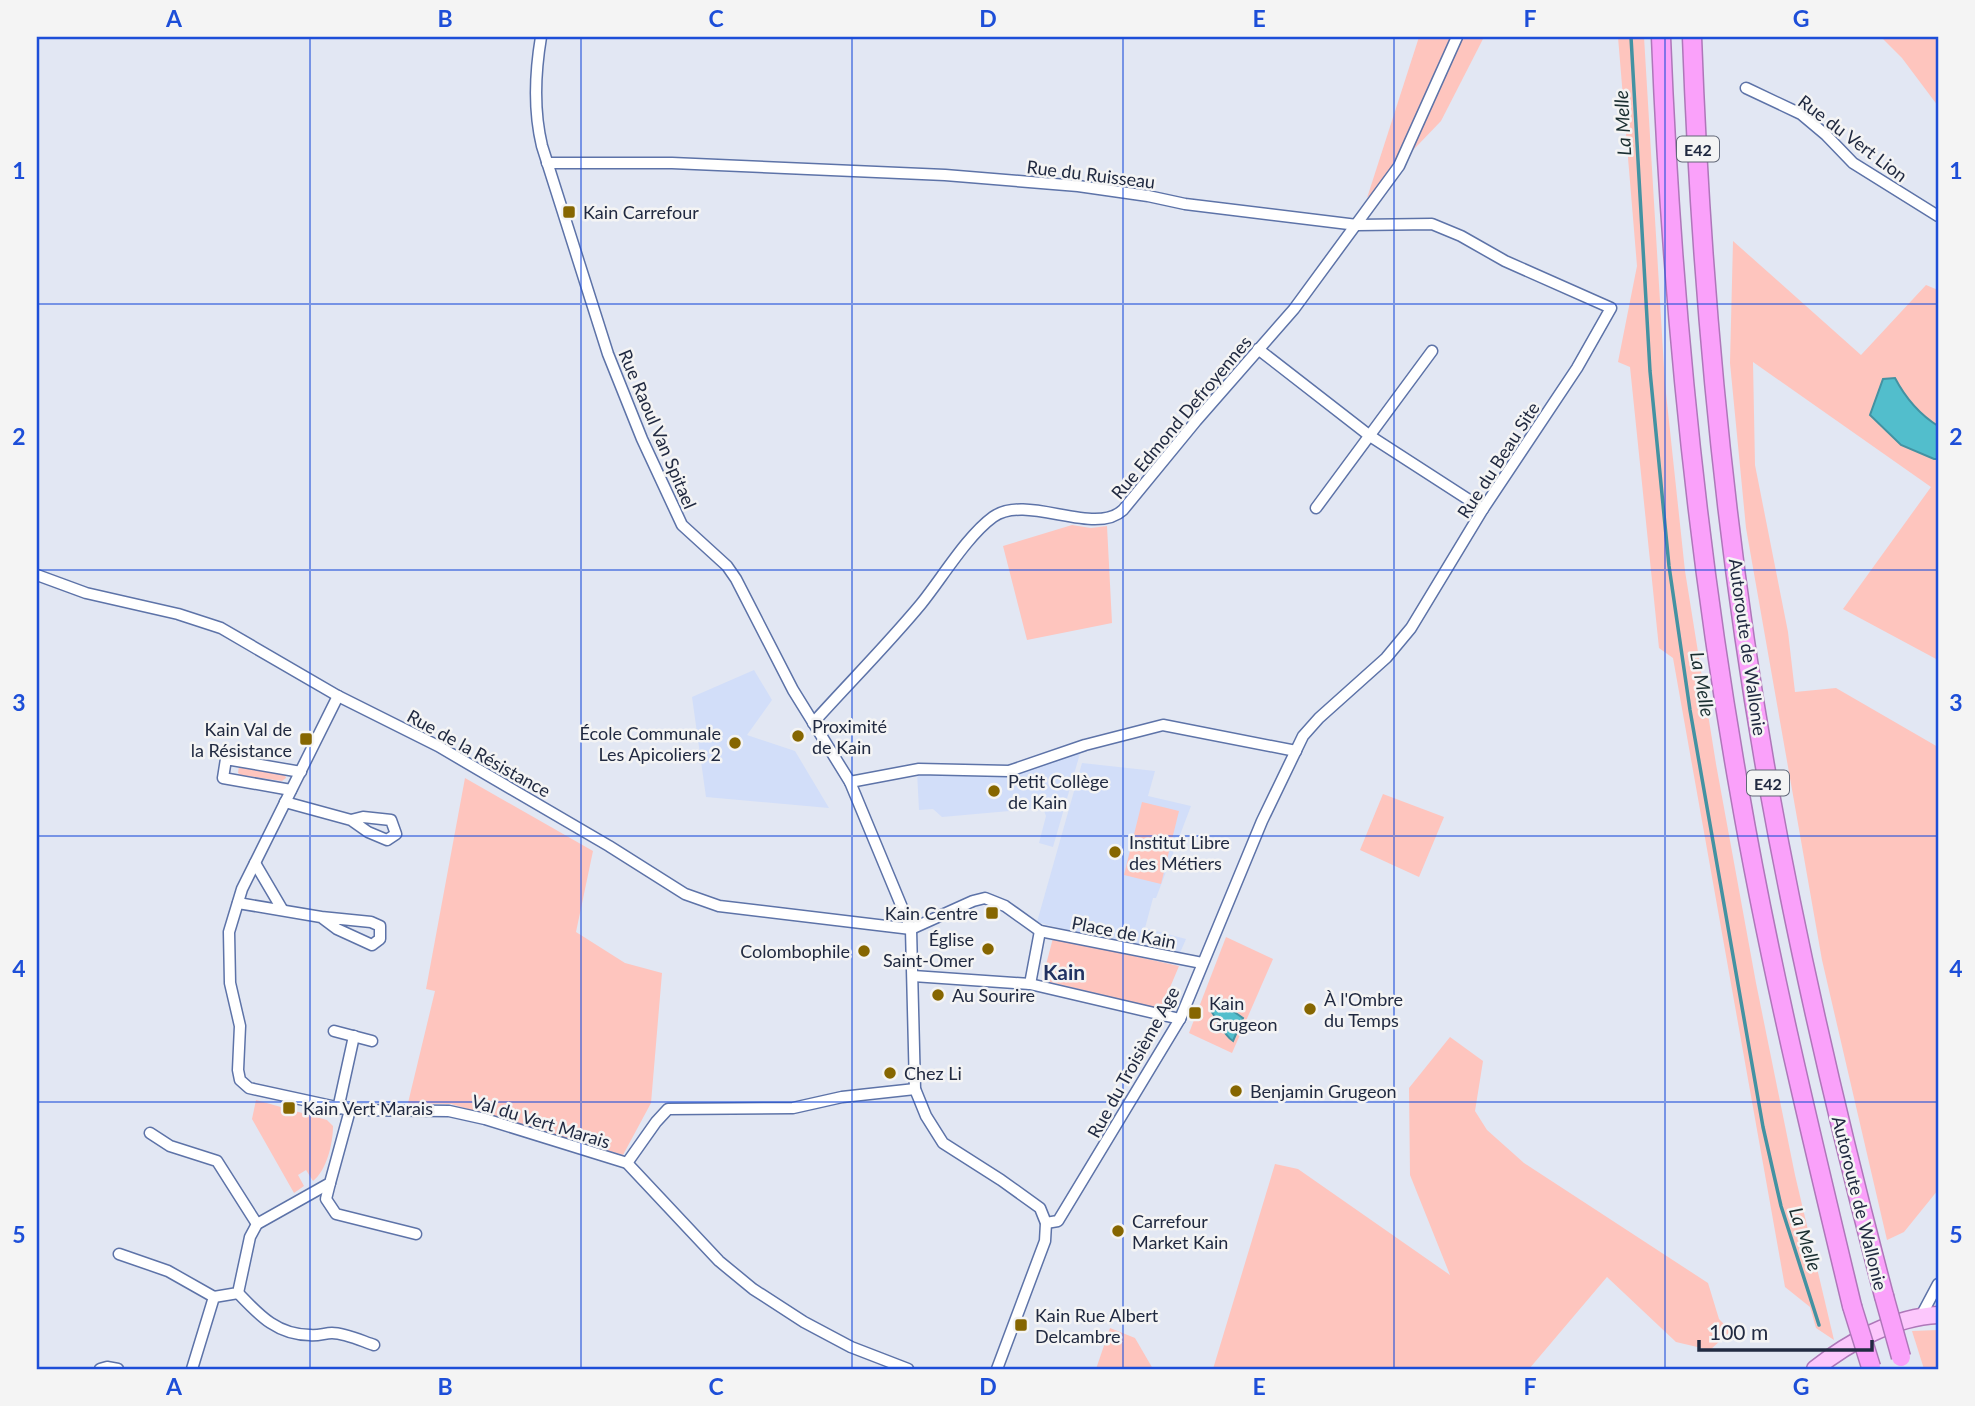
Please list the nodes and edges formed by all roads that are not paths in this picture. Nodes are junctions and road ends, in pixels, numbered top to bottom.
1 (541, 37) edge
2 (1457, 37) edge
3 (1661, 37) edge
4 (1692, 37) edge
5 (1746, 88) dead end
6 (547, 163) junction
7 (1938, 216) edge
8 (1357, 225) junction
9 (1611, 309) joint
10 (1258, 349) junction
11 (1432, 351) dead end
12 (1370, 436) junction
13 (1316, 508) dead end
14 (1483, 509) junction
15 (37, 575) edge
16 (1411, 628) joint
17 (338, 696) junction
18 (813, 723) junction
19 (1296, 751) junction
20 (301, 772) junction
21 (850, 782) junction
22 (291, 790) junction
23 (285, 802) junction
24 (351, 820) dead end
25 (255, 863) junction
26 (238, 903) junction
27 (282, 909) junction
28 (321, 917) junction
29 (911, 929) junction
30 (1037, 929) junction
31 (1202, 963) junction
32 (913, 976) junction
33 (1030, 984) junction
34 (1180, 1019) junction
35 (334, 1031) dead end
36 (354, 1036) junction
37 (372, 1041) dead end
38 (915, 1089) junction
39 (338, 1109) junction
40 (350, 1110) junction
41 (150, 1133) dead end
42 (627, 1163) junction
43 (330, 1183) junction
44 (1046, 1223) junction
45 (257, 1224) junction
46 (416, 1234) dead end
47 (119, 1254) dead end
48 (1938, 1283) edge
49 (238, 1293) junction
50 (214, 1297) junction
51 (1938, 1315) edge
52 (1921, 1316) junction
53 (374, 1345) dead end
54 (1903, 1363) edge
55 (1871, 1368) edge
56 (100, 1369) edge
57 (118, 1369) edge
58 (192, 1369) edge
59 (908, 1369) edge
60 (997, 1369) edge
61 (1815, 1369) edge

1 - 6 street, Rue Raoul Van Spitael
2 - 8 street, Rue Edmond Defroyennes
3 - 55 highway, Autoroute de Wallonie / E42, bridge
4 - 54 highway, Autoroute de Wallonie / E42, bridge
5 - 7 street, Rue du Vert Lion
6 - 8 street, Rue du Ruisseau
6 - 18 street, Rue Raoul Van Spitael
8 - 9 street, Rue du Ruisseau
8 - 10 street, Rue Edmond Defroyennes
9 - 14 street, Rue du Beau Site
10 - 12 street
10 - 18 street, Rue Edmond Defroyennes
11 - 12 street
12 - 13 street
12 - 14 street
14 - 16 street, Rue du Beau Site
15 - 17 street, Rue de la Résistance
16 - 19 street, Rue du Troisième Age
17 - 20 street
17 - 29 street, Rue de la Résistance
18 - 21 street, Rue Raoul Van Spitael
19 - 21 street
19 - 31 street, Rue du Troisième Age
20 - 22 street
20 - 22 street
21 - 29 street, Rue Raoul Van Spitael
22 - 23 street
23 - 24 street
23 - 25 street
25 - 26 street
25 - 27 street
26 - 27 street
26 - 39 street, Val du Vert Marais
27 - 28 street
28 - 28 street
29 - 30 street, Place de Kain
29 - 32 street, Rue Raoul Van Spitael
30 - 31 street, Place de Kain
30 - 33 street
31 - 34 street, Rue du Troisième Age
32 - 33 street
32 - 38 street, Rue Raoul Van Spitael
33 - 34 street
34 - 44 street, Rue du Troisième Age
35 - 36 street
36 - 37 street
36 - 39 street
38 - 42 street, Val du Vert Marais
38 - 44 street
39 - 40 street, Val du Vert Marais
40 - 42 street, Val du Vert Marais
40 - 43 street
41 - 45 street
42 - 59 street
43 - 45 street
43 - 46 street
44 - 60 street
45 - 49 street
47 - 50 street
48 - 52 street
49 - 50 street
49 - 53 street
50 - 58 street
51 - 52 main road
52 - 61 main road
56 - 57 street

